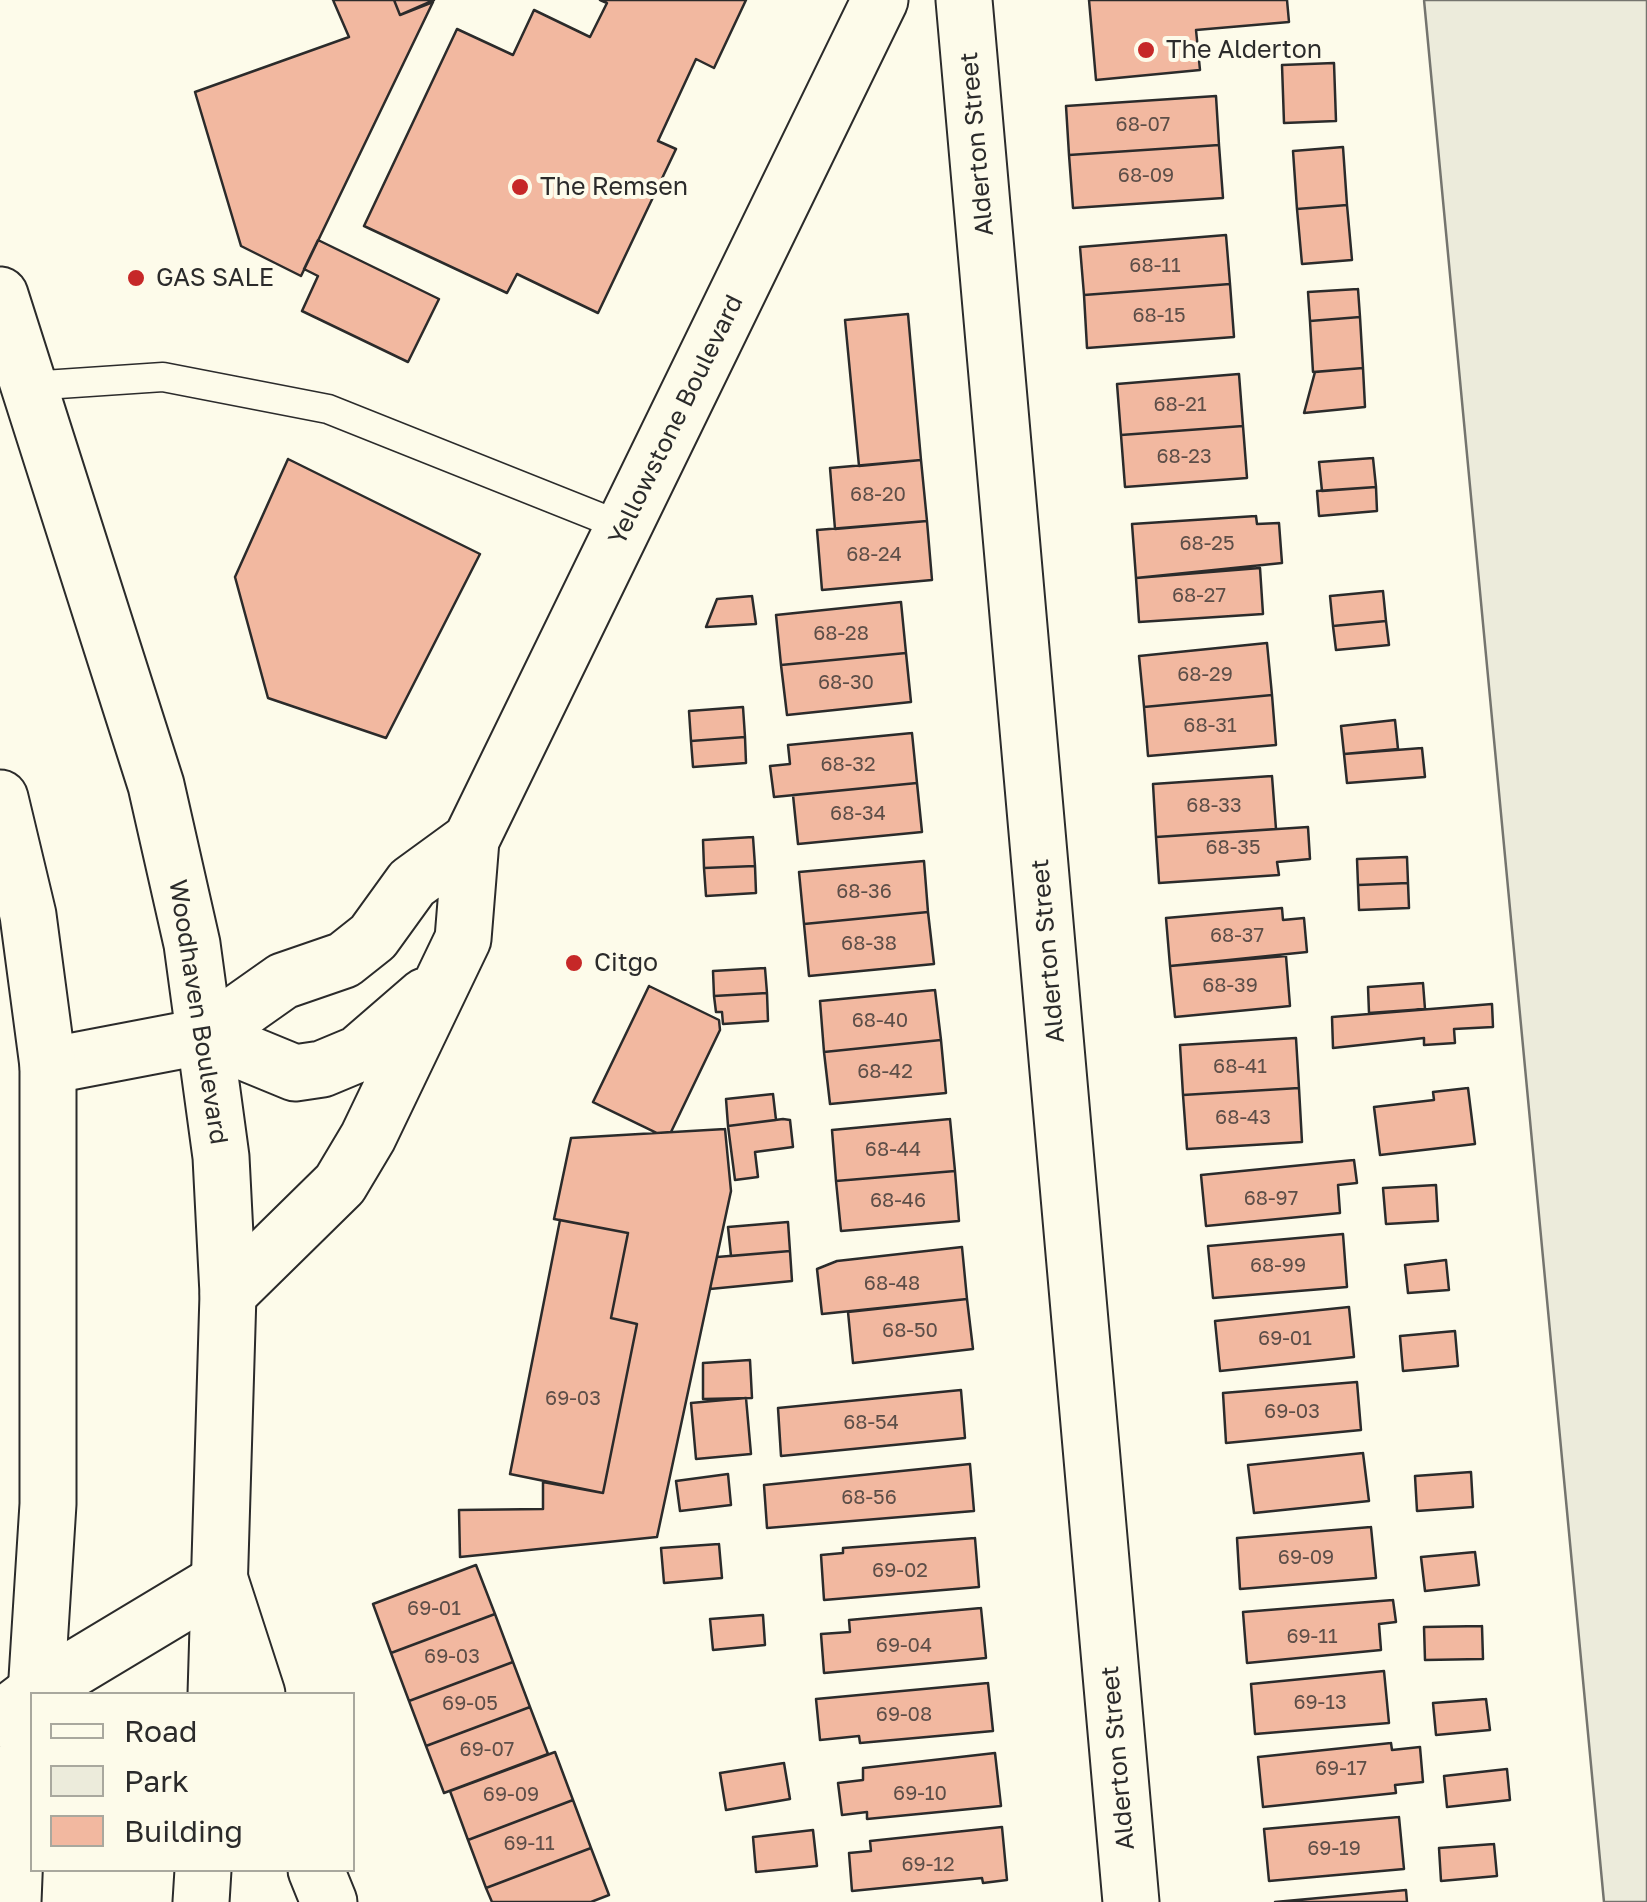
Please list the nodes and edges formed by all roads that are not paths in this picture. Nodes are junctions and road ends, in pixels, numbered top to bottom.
1 (880, 0) edge
2 (964, 0) edge
3 (0, 295) edge
4 (29, 386) junction
5 (624, 527) junction
6 (0, 798) edge
7 (472, 840) junction
8 (446, 976) junction
9 (205, 1036) junction
10 (48, 1066) junction
11 (228, 1294) junction
12 (220, 1581) junction
13 (48, 1692) edge
14 (216, 1692) edge
15 (256, 1692) edge
16 (26, 1706) edge
17 (203, 1872) edge
18 (317, 1872) edge
19 (13, 1902) edge
20 (201, 1902) edge
21 (328, 1902) edge
22 (1131, 1902) edge

1 - 5 street, Yellowstone Boulevard
2 - 22 street, Alderton Street
3 - 4 street, Woodhaven Boulevard
4 - 5 lane
4 - 9 street, Woodhaven Boulevard
5 - 7 street, Yellowstone Boulevard
6 - 10 street
7 - 8 street, Yellowstone Boulevard
7 - 9 street, Yellowstone Boulevard
8 - 9 street, Yellowstone Boulevard
8 - 11 street, Yellowstone Boulevard
9 - 10 street, Yellowstone Boulevard
9 - 11 street, Woodhaven Boulevard
10 - 16 street
11 - 12 street, Woodhaven Boulevard
12 - 13 street
12 - 14 street, Woodhaven Boulevard
12 - 15 street
16 - 19 street
17 - 20 street
18 - 21 street

